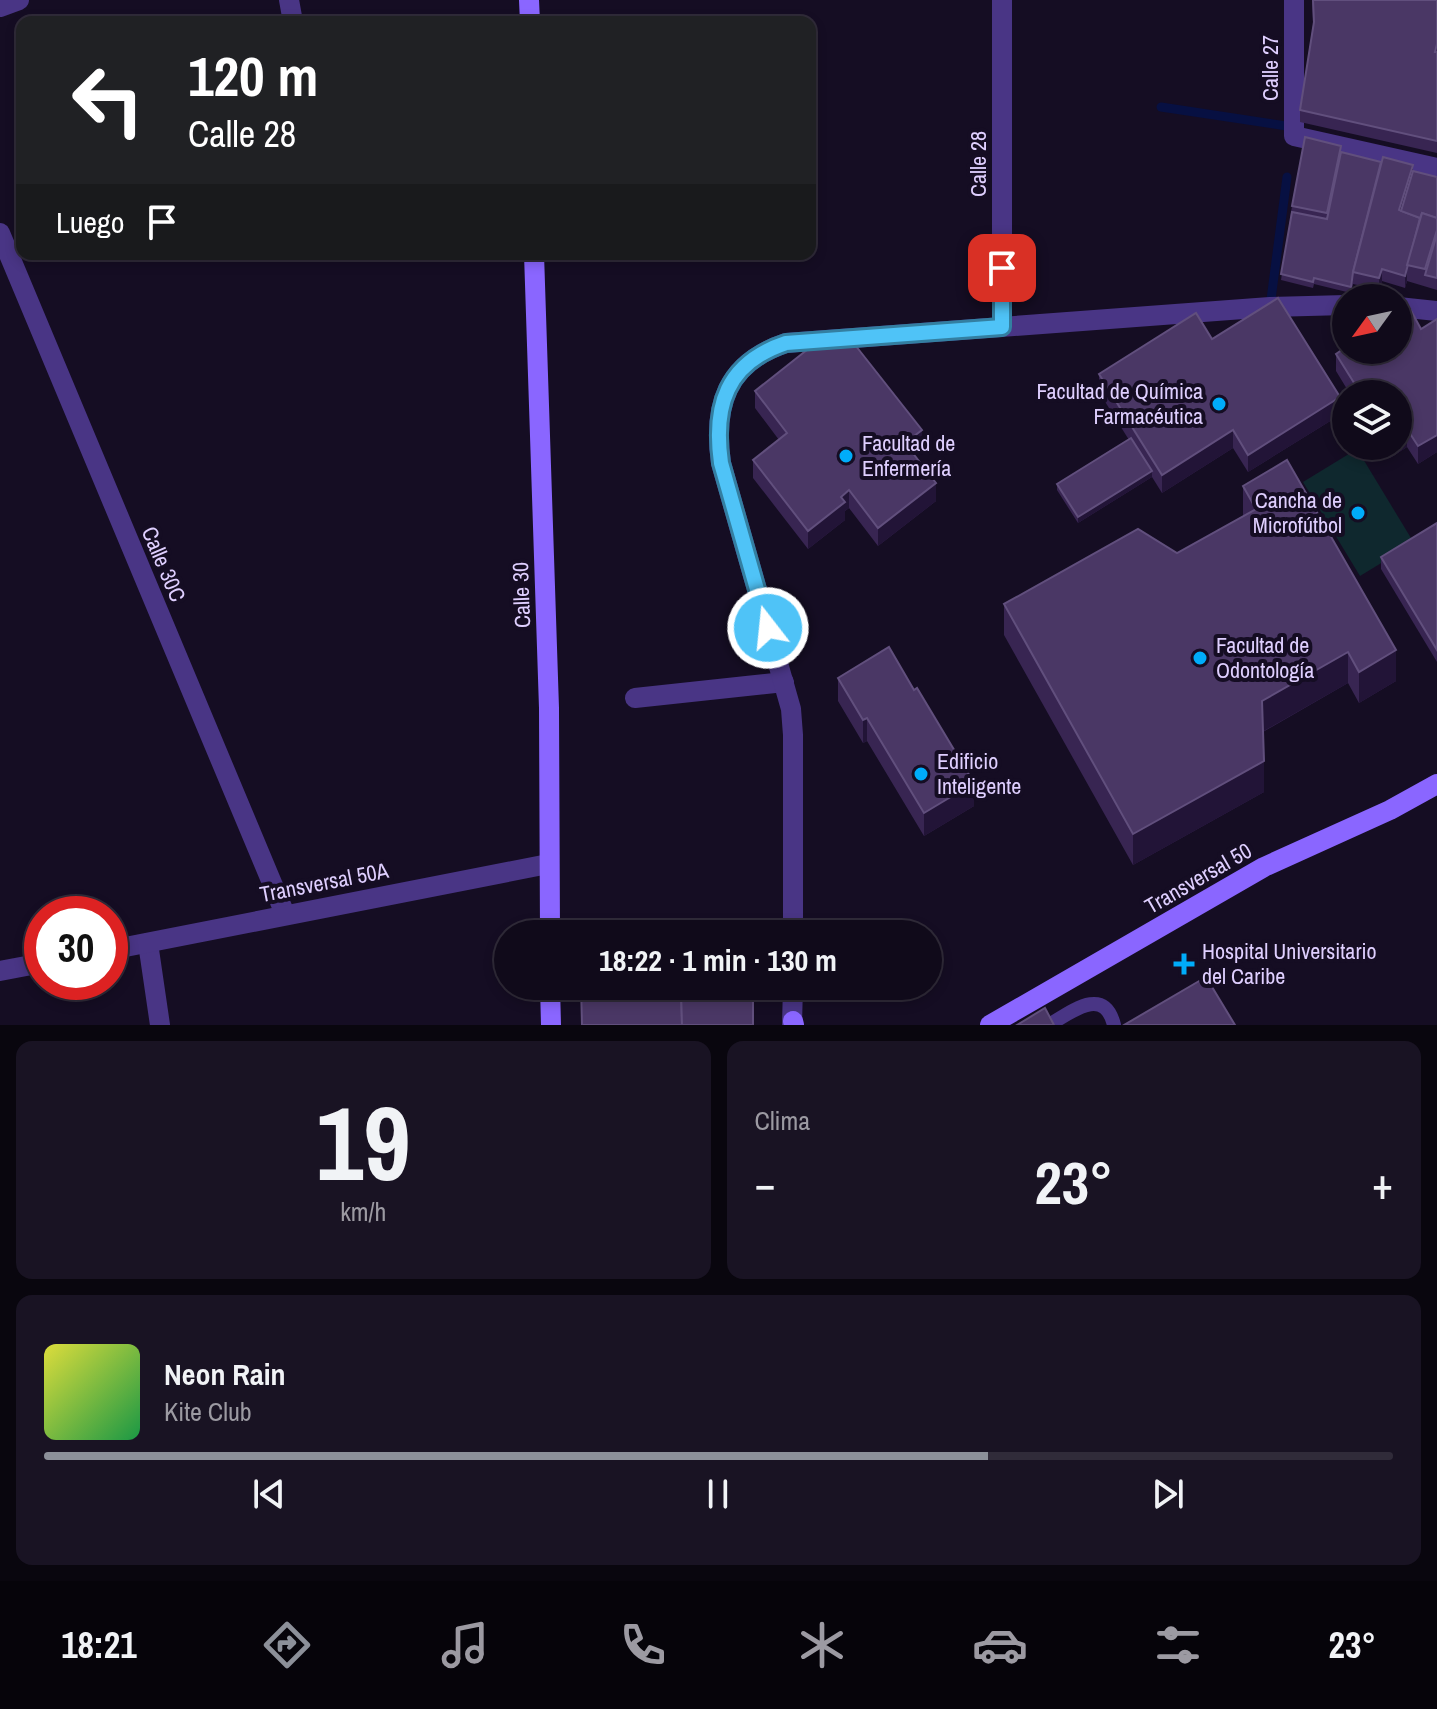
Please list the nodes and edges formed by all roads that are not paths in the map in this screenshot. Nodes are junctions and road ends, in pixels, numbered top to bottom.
1 (19, 0) edge
2 (1002, 0) edge
3 (1294, 0) edge
4 (0, 7) edge
5 (1437, 168) edge
6 (1, 238) edge
7 (534, 260) edge
8 (1332, 305) edge
9 (1412, 308) edge
10 (1437, 311) edge
11 (1002, 327) junction
12 (784, 682) junction
13 (635, 698) dead end
14 (1437, 784) edge
15 (548, 864) junction
16 (285, 914) junction
17 (550, 920) edge
18 (793, 920) edge
19 (148, 943) junction
20 (128, 947) edge
21 (24, 966) edge
22 (0, 971) edge
23 (550, 1000) edge
24 (793, 1000) edge
25 (793, 1024) edge
26 (160, 1025) edge
27 (551, 1025) edge
28 (990, 1025) edge
29 (1049, 1025) edge
30 (1114, 1025) edge

1 - 4 street
2 - 11 street, Calle 28
3 - 5 street, Calle 27
6 - 16 street, Calle 30C
7 - 15 main road, Calle 30
8 - 11 street
9 - 10 street
11 - 12 street
12 - 13 street
12 - 18 street
14 - 28 main road, Transversal 50
15 - 16 street, Transversal 50A
15 - 17 main road, Calle 30
16 - 19 street, Transversal 50A
19 - 20 street, Transversal 50A
19 - 26 street
21 - 22 street
23 - 27 main road
24 - 25 street
29 - 30 lane

